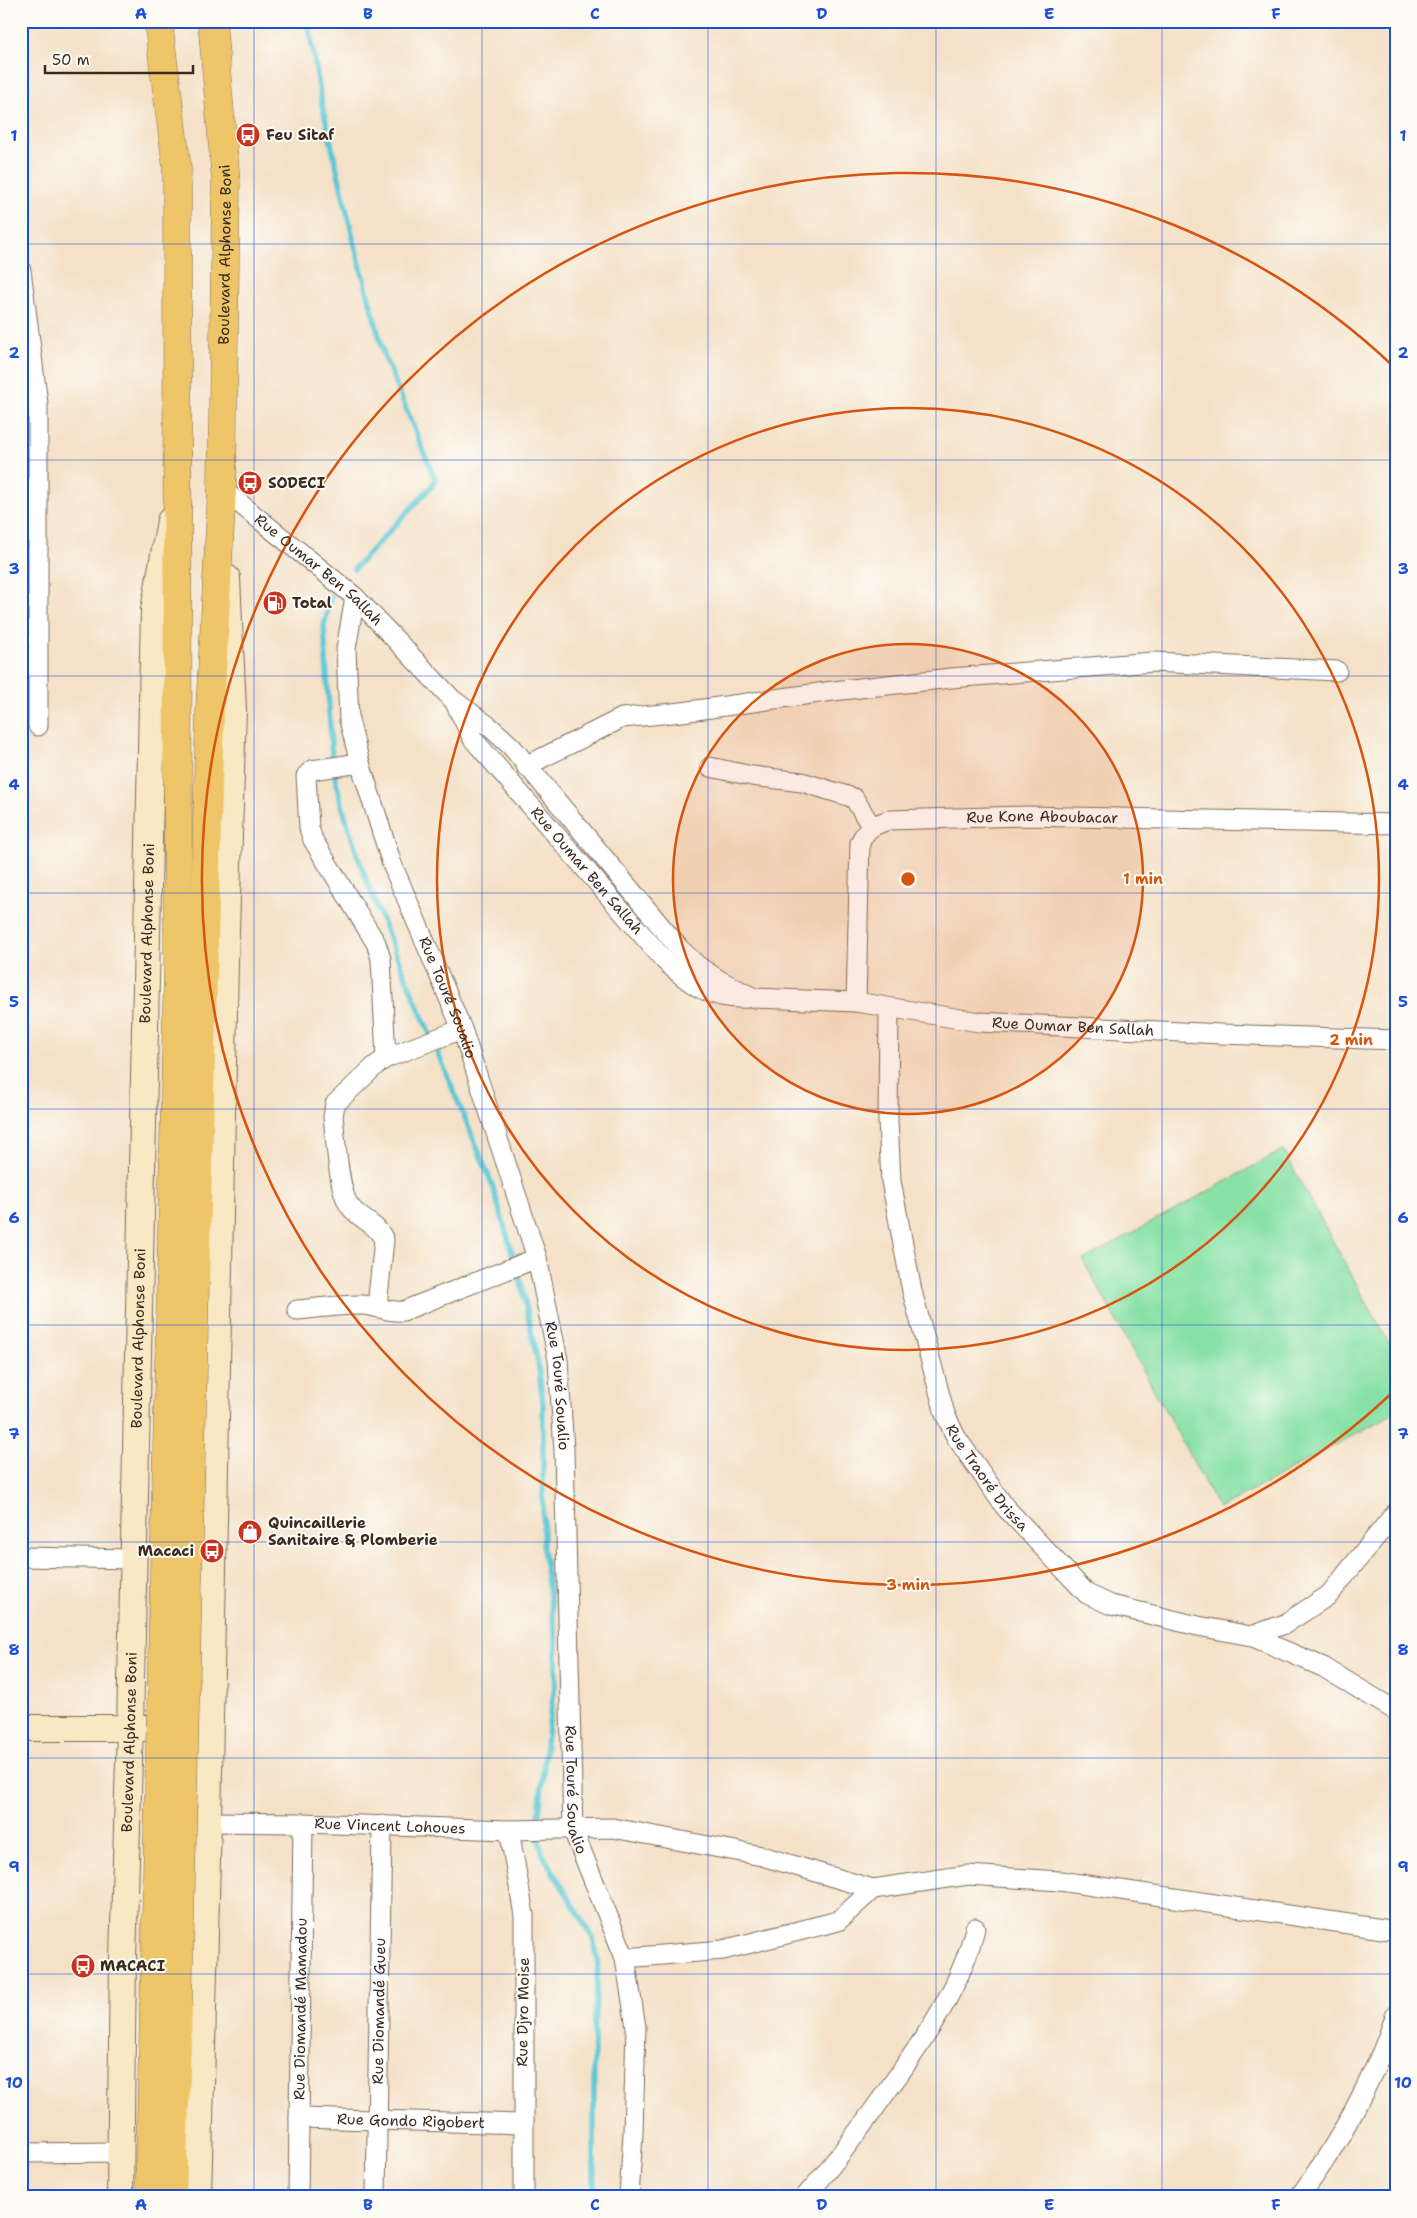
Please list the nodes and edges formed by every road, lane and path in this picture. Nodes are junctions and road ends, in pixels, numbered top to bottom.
1 (158, 21) edge
2 (212, 21) edge
3 (21, 270) edge
4 (30, 403) edge
5 (178, 481) junction
6 (222, 489) junction
7 (356, 597) junction
8 (29, 636) edge
9 (1337, 671) dead end
10 (453, 700) junction
11 (38, 726) dead end
12 (360, 763) junction
13 (526, 766) junction
14 (710, 767) dead end
15 (1396, 824) edge
16 (871, 826) junction
17 (754, 998) junction
18 (856, 1002) junction
19 (889, 1008) junction
20 (462, 1029) junction
21 (1396, 1040) edge
22 (386, 1058) junction
23 (536, 1258) junction
24 (183, 1280) junction
25 (377, 1306) junction
26 (297, 1310) dead end
27 (1396, 1512) edge
28 (21, 1557) edge
29 (134, 1559) junction
30 (1251, 1636) junction
31 (1396, 1711) edge
32 (21, 1728) edge
33 (130, 1728) junction
34 (210, 1728) junction
35 (208, 1822) junction
36 (303, 1823) junction
37 (382, 1825) junction
38 (509, 1830) junction
39 (573, 1830) junction
40 (873, 1889) junction
41 (975, 1928) dead end
42 (1396, 1931) edge
43 (625, 1958) junction
44 (166, 2006) junction
45 (1396, 2014) edge
46 (300, 2118) junction
47 (377, 2120) junction
48 (522, 2124) junction
49 (121, 2152) junction
50 (21, 2153) edge
51 (120, 2197) edge
52 (148, 2197) edge
53 (172, 2197) edge
54 (198, 2197) edge
55 (298, 2197) edge
56 (376, 2197) edge
57 (524, 2197) edge
58 (629, 2197) edge
59 (806, 2197) edge
60 (1299, 2197) edge

1 - 5 main road, Boulevard Alphonse Boni
2 - 6 main road, Boulevard Alphonse Boni
3 - 4 street
4 - 8 street
5 - 24 main road, Boulevard Alphonse Boni
5 - 29 street, Boulevard Alphonse Boni
6 - 7 street, Rue Oumar Ben Sallah
6 - 24 main road, Boulevard Alphonse Boni
6 - 34 street, Boulevard Alphonse Boni
7 - 10 street, Rue Oumar Ben Sallah
7 - 12 street, Rue Touré Soualio
8 - 11 street
9 - 13 street
10 - 13 street, Rue Oumar Ben Sallah
10 - 17 street, Rue Oumar Ben Sallah
12 - 20 street, Rue Touré Soualio
12 - 22 street
13 - 17 street, Rue Oumar Ben Sallah
14 - 16 street
15 - 16 street, Rue Kone Aboubacar
16 - 18 street
17 - 18 street, Rue Oumar Ben Sallah
18 - 19 street, Rue Oumar Ben Sallah
19 - 21 street, Rue Oumar Ben Sallah
19 - 30 street, Rue Traoré Drissa
20 - 22 street
20 - 23 street, Rue Touré Soualio
22 - 25 street
23 - 25 street
23 - 39 street, Rue Touré Soualio
24 - 44 main road, Boulevard Alphonse Boni, bridge
25 - 26 street
27 - 30 street
28 - 29 street
29 - 33 street, Boulevard Alphonse Boni
30 - 31 street, Rue Traoré Drissa
32 - 33 street
33 - 34 street
33 - 49 street, Boulevard Alphonse Boni
34 - 35 street, Boulevard Alphonse Boni
35 - 36 street, Rue Vincent Lohoues
35 - 54 street, Boulevard Alphonse Boni
36 - 37 street, Rue Vincent Lohoues
36 - 46 street, Rue Diomandé Mamadou
37 - 38 street, Rue Vincent Lohoues
37 - 47 street, Rue Diomandé Gueu
38 - 39 street, Rue Vincent Lohoues
38 - 48 street, Rue Djro Moise
39 - 40 street, Rue Vincent Lohoues
39 - 43 street, Rue Touré Soualio
40 - 42 street
40 - 43 street
41 - 59 street
43 - 58 street, Rue Touré Soualio
44 - 52 main road, Boulevard Alphonse Boni
44 - 53 main road, Boulevard Alphonse Boni
45 - 60 street
46 - 47 street, Rue Gondo Rigobert
46 - 55 street, Rue Diomandé Mamadou
47 - 48 street, Rue Gondo Rigobert
47 - 56 street, Rue Diomandé Gueu
48 - 57 street, Rue Djro Moise
49 - 50 street
49 - 51 street, Boulevard Alphonse Boni

